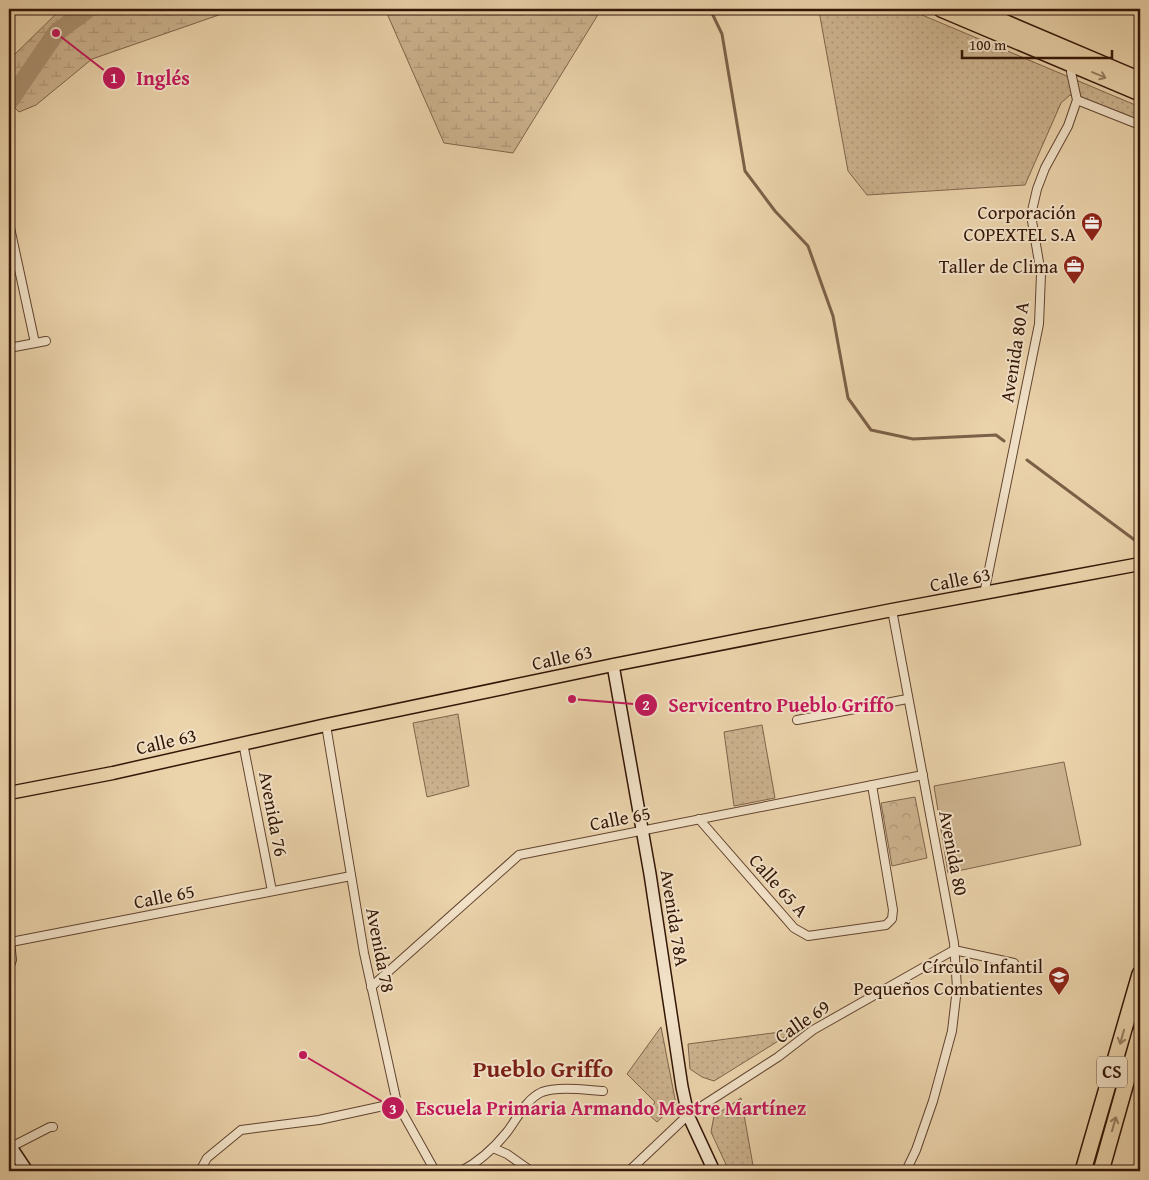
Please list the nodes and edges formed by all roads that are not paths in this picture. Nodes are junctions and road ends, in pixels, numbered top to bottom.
1 (941, 9) edge
2 (974, 9) edge
3 (1071, 63) junction
4 (1140, 80) edge
5 (1140, 93) edge
6 (1076, 100) junction
7 (1140, 125) edge
8 (9, 223) edge
9 (46, 341) dead end
10 (35, 343) junction
11 (9, 348) edge
12 (1140, 563) edge
13 (984, 594) junction
14 (892, 610) junction
15 (613, 665) junction
16 (907, 699) junction
17 (796, 720) dead end
18 (326, 724) junction
19 (243, 743) junction
20 (922, 775) junction
21 (872, 785) junction
22 (9, 793) edge
23 (699, 819) junction
24 (643, 830) junction
25 (351, 876) junction
26 (272, 892) junction
27 (9, 933) edge
28 (10, 942) junction
29 (954, 950) junction
30 (1014, 963) dead end
31 (9, 968) edge
32 (1140, 974) edge
33 (371, 987) junction
34 (1140, 1033) edge
35 (603, 1090) dead end
36 (397, 1102) junction
37 (688, 1115) junction
38 (53, 1127) dead end
39 (10, 1146) edge
40 (493, 1148) junction
41 (27, 1171) edge
42 (200, 1171) edge
43 (435, 1171) edge
44 (460, 1171) edge
45 (530, 1171) edge
46 (629, 1171) edge
47 (714, 1171) edge
48 (906, 1171) edge
49 (1083, 1171) edge
50 (1101, 1171) edge

1 - 3 highway
2 - 4 highway
3 -> 5 highway
3 - 6 street, Avenida 80 A
6 - 7 street
6 - 13 street, Avenida 80 A
8 - 10 street
9 - 10 street
10 - 11 street
12 - 13 main road, Calle 63
13 - 14 main road, Calle 63
14 - 15 main road, Calle 63
14 - 16 street, Avenida 80
15 - 18 main road, Calle 63
15 - 24 street, Avenida 78A
16 - 17 street
16 - 20 street, Avenida 80
18 - 19 main road, Calle 63
18 - 25 street, Avenida 78
19 - 22 main road, Calle 63
19 - 26 street, Avenida 76
20 - 21 street, Calle 65
20 - 29 street, Avenida 80
21 - 23 street, Calle 65
21 - 23 street, Calle 65 A
23 - 24 street, Calle 65
24 - 33 street, Calle 65
24 - 37 street, Avenida 78A
25 - 26 street, Calle 65
25 - 33 street, Avenida 78
26 - 28 street, Calle 65
27 - 28 street
28 - 31 street
29 - 30 street
29 - 37 street, Calle 69
29 - 48 street, Avenida 80
32 -> 49 highway, CS
33 - 36 street, Avenida 78
50 -> 34 highway, CS
35 - 40 street
36 - 42 street
36 - 43 street, Avenida 78
37 - 46 street, Calle 69
37 - 47 street, Avenida 78A
38 - 39 street
39 - 41 street
40 - 44 street
40 - 45 street

